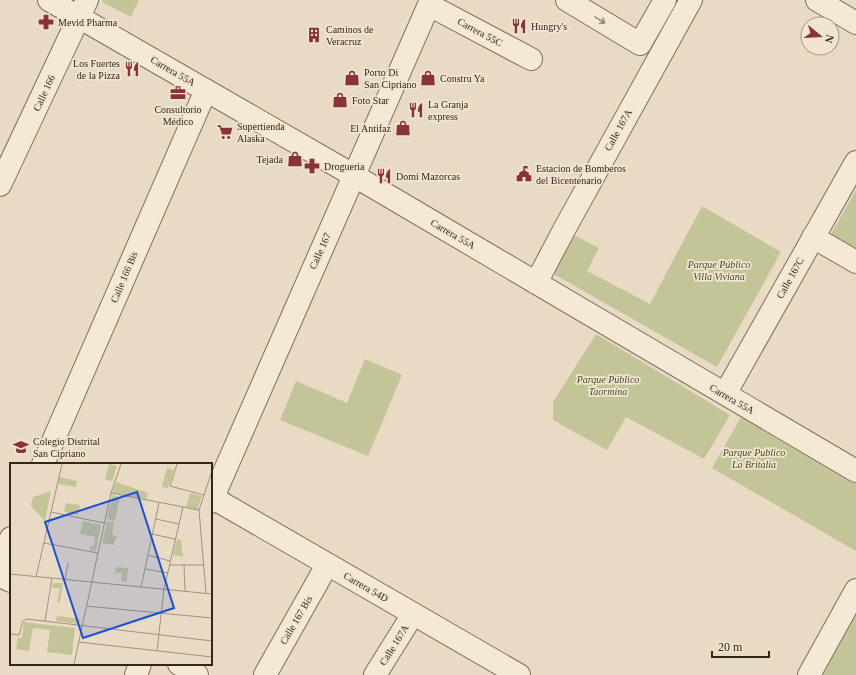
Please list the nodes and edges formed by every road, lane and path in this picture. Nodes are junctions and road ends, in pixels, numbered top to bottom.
1 (49, 0) edge
2 (567, 0) edge
3 (665, 0) edge
4 (690, 0) edge
5 (817, 0) edge
6 (430, 2) edge
7 (83, 8) edge
8 (856, 24) edge
9 (531, 59) dead end
10 (206, 90) junction
11 (856, 162) edge
12 (353, 175) junction
13 (0, 185) edge
14 (813, 237) junction
15 (856, 262) edge
16 (536, 283) junction
17 (725, 394) junction
18 (43, 463) edge
19 (856, 471) edge
20 (212, 500) edge
21 (10, 540) edge
22 (0, 563) edge
23 (327, 565) junction
24 (0, 576) edge
25 (10, 581) edge
26 (856, 590) edge
27 (413, 614) junction
28 (140, 665) edge
29 (181, 665) edge
30 (136, 675) edge
31 (196, 675) edge
32 (265, 675) edge
33 (375, 675) edge
34 (519, 675) edge
35 (809, 675) edge

1 - 7 street, Carrera 55A
2 -> 3 street
4 - 16 street, Calle 167A
5 - 8 street
6 - 9 street, Carrera 55C
6 - 12 street, Calle 167
7 - 10 street, Carrera 55A
7 - 13 street, Calle 166
10 - 12 street, Carrera 55A
10 - 18 street, Calle 166 Bis
11 - 14 street, Calle 167C
12 - 16 street, Carrera 55A
12 - 20 street, Calle 167
14 - 15 street
14 - 17 street, Calle 167C
16 - 17 street, Carrera 55A
17 - 19 street, Carrera 55A
20 - 23 street, Carrera 54D
21 - 22 street
23 - 27 street, Carrera 54D
23 - 32 street, Calle 167 Bis
24 - 25 street
26 - 35 street
27 - 33 street, Calle 167A
27 - 34 street, Carrera 54D
28 - 30 street
29 - 31 street

